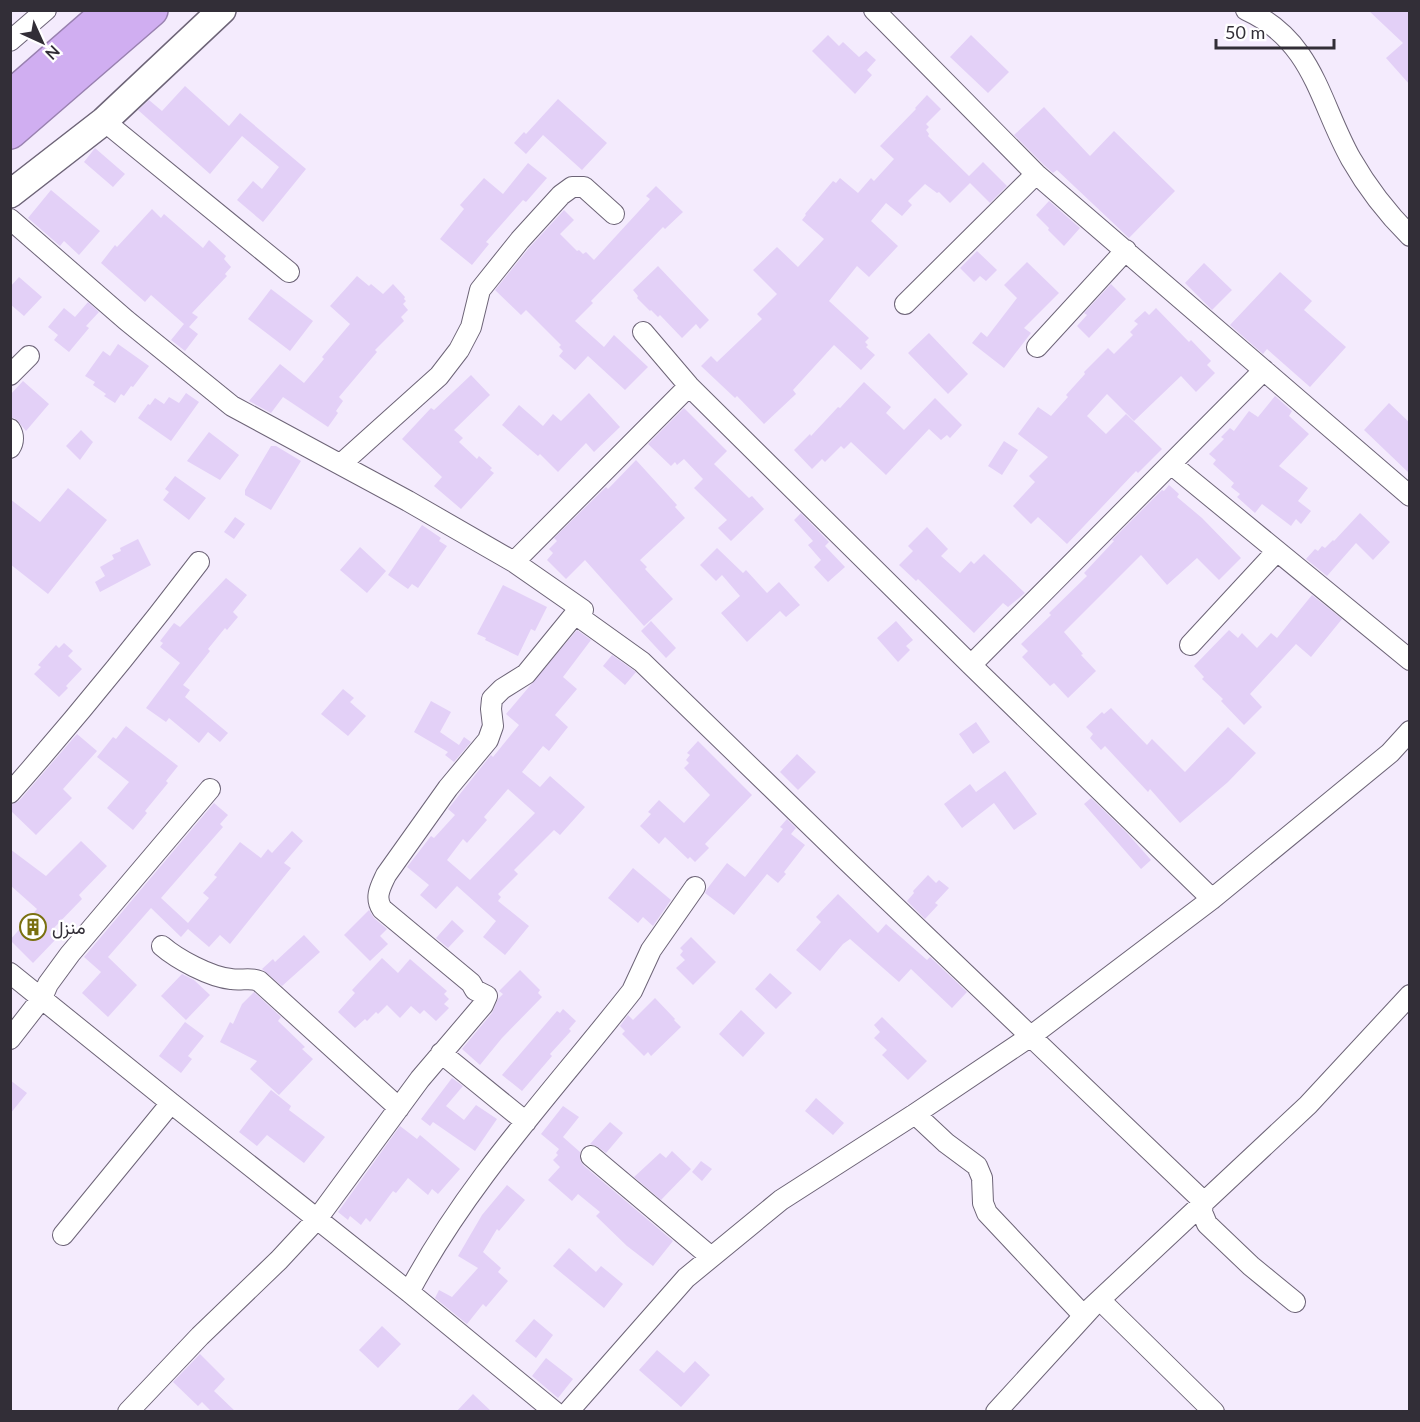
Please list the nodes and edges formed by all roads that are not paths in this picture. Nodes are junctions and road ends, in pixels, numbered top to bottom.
1 (46, 10) edge
2 (111, 10) edge
3 (151, 10) edge
4 (222, 10) edge
5 (874, 10) edge
6 (1253, 12) edge
7 (10, 41) edge
8 (10, 98) edge
9 (104, 121) junction
10 (10, 132) edge
11 (1036, 174) junction
12 (10, 194) edge
13 (614, 214) dead end
14 (10, 219) edge
15 (1410, 236) edge
16 (1126, 250) junction
17 (289, 272) dead end
18 (905, 304) dead end
19 (643, 332) dead end
20 (1037, 347) dead end
21 (29, 356) dead end
22 (1264, 370) junction
23 (10, 375) edge
24 (689, 386) junction
25 (10, 429) edge
26 (10, 448) edge
27 (341, 464) junction
28 (1171, 464) junction
29 (1410, 496) edge
30 (1278, 551) junction
31 (199, 562) dead end
32 (514, 562) junction
33 (575, 614) junction
34 (1190, 645) dead end
35 (1410, 660) edge
36 (971, 665) junction
37 (1410, 731) edge
38 (210, 789) dead end
39 (10, 793) edge
40 (695, 887) dead end
41 (1212, 899) junction
42 (162, 946) dead end
43 (10, 972) edge
44 (1410, 995) edge
45 (42, 998) junction
46 (1031, 1036) junction
47 (10, 1039) edge
48 (441, 1053) junction
49 (171, 1103) junction
50 (399, 1108) junction
51 (915, 1114) junction
52 (526, 1122) junction
53 (591, 1156) dead end
54 (1203, 1201) junction
55 (317, 1219) junction
56 (63, 1235) dead end
57 (711, 1257) junction
58 (409, 1292) junction
59 (1100, 1300) junction
60 (1295, 1302) dead end
61 (1084, 1316) junction
62 (1000, 1410) edge
63 (128, 1412) edge
64 (555, 1412) edge
65 (568, 1412) edge
66 (1214, 1412) edge

1 - 7 street
2 - 8 highway
3 - 10 highway
4 - 9 street
5 - 11 street
6 - 15 street
9 - 12 street
9 - 17 street
11 - 16 street
11 - 18 street
13 - 27 street
14 - 27 street
16 - 20 street
16 - 22 street
19 - 24 street
21 - 23 street
22 - 28 street
22 - 29 street
24 - 32 street
24 - 36 street
25 - 26 street
27 - 32 street
28 - 30 street
28 - 36 street
30 - 34 street
30 - 35 street
31 - 39 street
32 - 33 street
33 - 46 street
33 - 48 street
36 - 41 street
37 - 41 street
38 - 45 street
40 - 52 street
41 - 46 street
42 - 50 street
43 - 45 street
44 - 54 street
45 - 47 street
45 - 49 street
46 - 51 street
46 - 54 street
48 - 50 street
48 - 52 street
49 - 55 street
49 - 56 street
50 - 55 street
51 - 57 street
51 - 61 street
52 - 58 street
53 - 57 street
54 - 59 street
54 - 60 street
55 - 58 street
55 - 63 street
57 - 65 street
58 - 64 street
59 - 61 street
59 - 66 street
61 - 62 street

